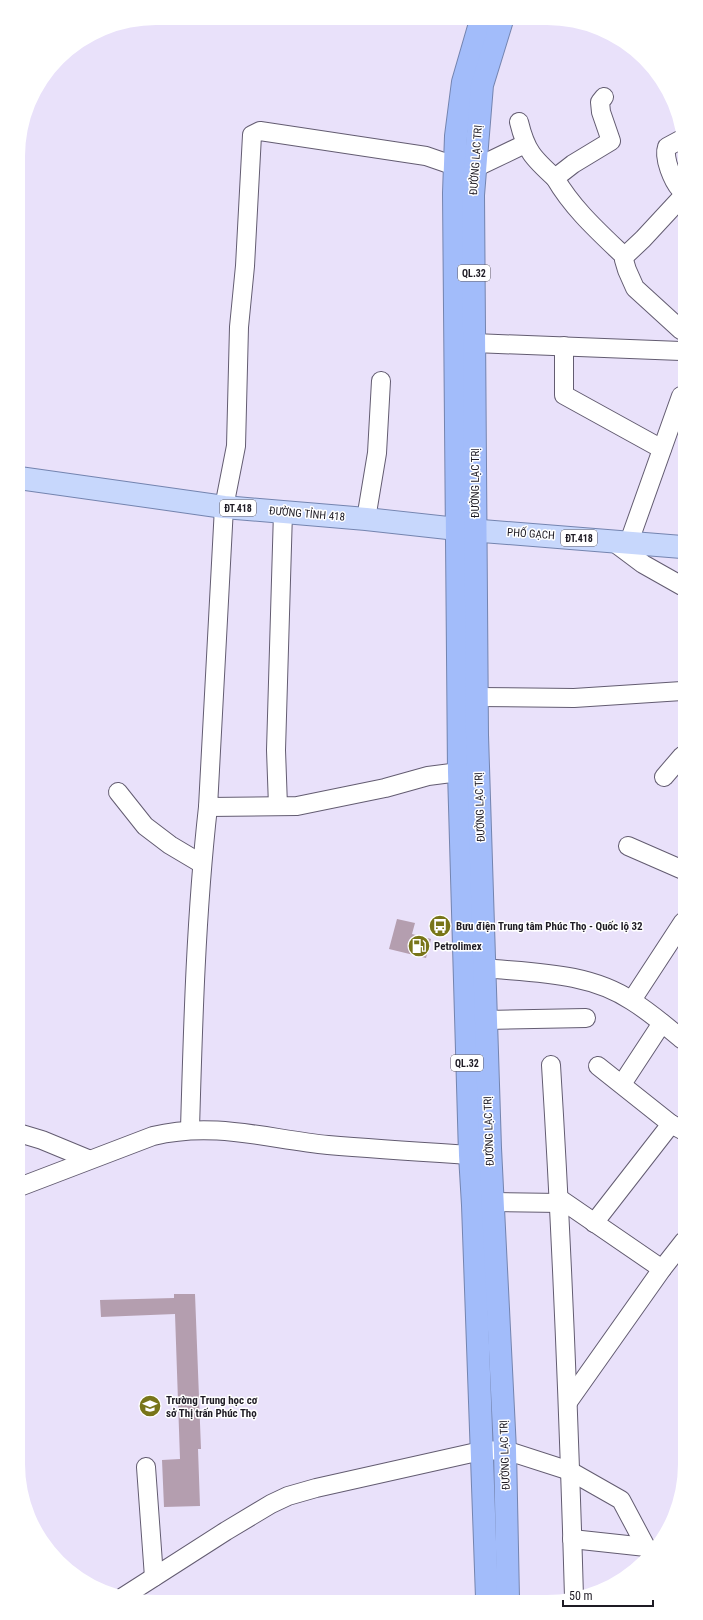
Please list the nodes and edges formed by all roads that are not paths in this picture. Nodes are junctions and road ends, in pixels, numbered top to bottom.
1 (480, 25) edge
2 (500, 25) edge
3 (604, 97) dead end
4 (519, 122) dead end
5 (677, 142) edge
6 (525, 144) junction
7 (465, 167) junction
8 (555, 178) junction
9 (678, 186) edge
10 (678, 200) edge
11 (625, 257) junction
12 (678, 327) edge
13 (474, 343) junction
14 (564, 346) junction
15 (678, 351) edge
16 (381, 381) dead end
17 (678, 404) edge
18 (662, 449) junction
19 (25, 479) edge
20 (224, 507) junction
21 (283, 512) junction
22 (366, 519) junction
23 (466, 529) junction
24 (620, 541) junction
25 (678, 547) edge
26 (678, 584) edge
27 (678, 691) edge
28 (478, 697) junction
29 (678, 760) edge
30 (458, 772) junction
31 (664, 776) dead end
32 (118, 792) dead end
33 (278, 806) junction
34 (208, 807) junction
35 (628, 846) dead end
36 (202, 864) junction
37 (678, 868) edge
38 (678, 930) edge
39 (484, 968) junction
40 (632, 1000) junction
41 (586, 1018) dead end
42 (486, 1020) junction
43 (662, 1023) junction
44 (678, 1036) edge
45 (552, 1065) dead end
46 (598, 1066) dead end
47 (622, 1084) junction
48 (677, 1127) edge
49 (190, 1129) junction
50 (25, 1135) edge
51 (470, 1155) junction
52 (88, 1159) junction
53 (25, 1185) edge
54 (560, 1201) junction
55 (492, 1202) junction
56 (594, 1223) junction
57 (678, 1249) edge
58 (662, 1269) junction
59 (568, 1402) junction
60 (505, 1450) junction
61 (482, 1451) junction
62 (146, 1467) dead end
63 (570, 1471) junction
64 (572, 1539) junction
65 (649, 1547) edge
66 (647, 1549) edge
67 (154, 1578) junction
68 (131, 1592) edge
69 (574, 1592) edge
70 (487, 1595) edge
71 (508, 1595) edge

1 - 7 highway, ĐƯỜNG LẠC TRỊ / QL.32
2 - 7 highway, ĐƯỜNG LẠC TRỊ / QL.32
3 - 8 street
4 - 6 street
5 - 9 street
6 - 7 street
6 - 8 street
7 - 13 highway, ĐƯỜNG LẠC TRỊ / QL.32
7 - 20 street
7 - 23 highway, ĐƯỜNG LẠC TRỊ / QL.32
8 - 11 street
10 - 11 street
11 - 12 street
13 - 14 street
13 - 23 highway, ĐƯỜNG LẠC TRỊ / QL.32
14 - 15 street
14 - 18 street
16 - 22 street
17 - 18 street
18 - 24 street
19 - 20 main road, ĐƯỜNG TỈNH 418 / ĐT.418
20 - 21 main road, ĐƯỜNG TỈNH 418 / ĐT.418
20 - 34 street
21 - 22 main road, ĐƯỜNG TỈNH 418 / ĐT.418
21 - 33 street
22 - 23 main road, ĐƯỜNG TỈNH 418 / ĐT.418
23 - 24 main road, PHỐ GẠCH / ĐT.418
23 - 28 highway, ĐƯỜNG LẠC TRỊ / QL.32
23 - 30 highway, ĐƯỜNG LẠC TRỊ / QL.32
24 - 25 main road, PHỐ GẠCH / ĐT.418
24 - 26 street
27 - 28 street
28 - 39 highway, ĐƯỜNG LẠC TRỊ / QL.32
29 - 31 street
30 - 33 street
30 - 51 highway, ĐƯỜNG LẠC TRỊ / QL.32
32 - 36 street
33 - 34 street
34 - 36 street
35 - 37 street
36 - 49 street
38 - 40 street
39 - 40 street
39 - 42 highway, ĐƯỜNG LẠC TRỊ / QL.32
40 - 43 street
41 - 42 street
42 - 55 highway, ĐƯỜNG LẠC TRỊ / QL.32
43 - 44 street
43 - 47 street
45 - 54 street
46 - 47 street
47 - 48 street
48 - 56 street
49 - 51 street
49 - 52 street
50 - 52 street
51 - 61 highway, ĐƯỜNG LẠC TRỊ / QL.32
52 - 53 street
54 - 55 street
54 - 56 street
54 - 59 street
55 - 60 highway, ĐƯỜNG LẠC TRỊ / QL.32
56 - 58 street
57 - 58 street
58 - 59 street
59 - 63 street
60 - 61 street
60 - 63 street
60 - 71 highway, ĐƯỜNG LẠC TRỊ / QL.32
61 - 67 street
61 - 70 highway, ĐƯỜNG LẠC TRỊ / QL.32
62 - 67 street
63 - 64 street
63 - 65 street
64 - 66 street
64 - 69 street
67 - 68 street

